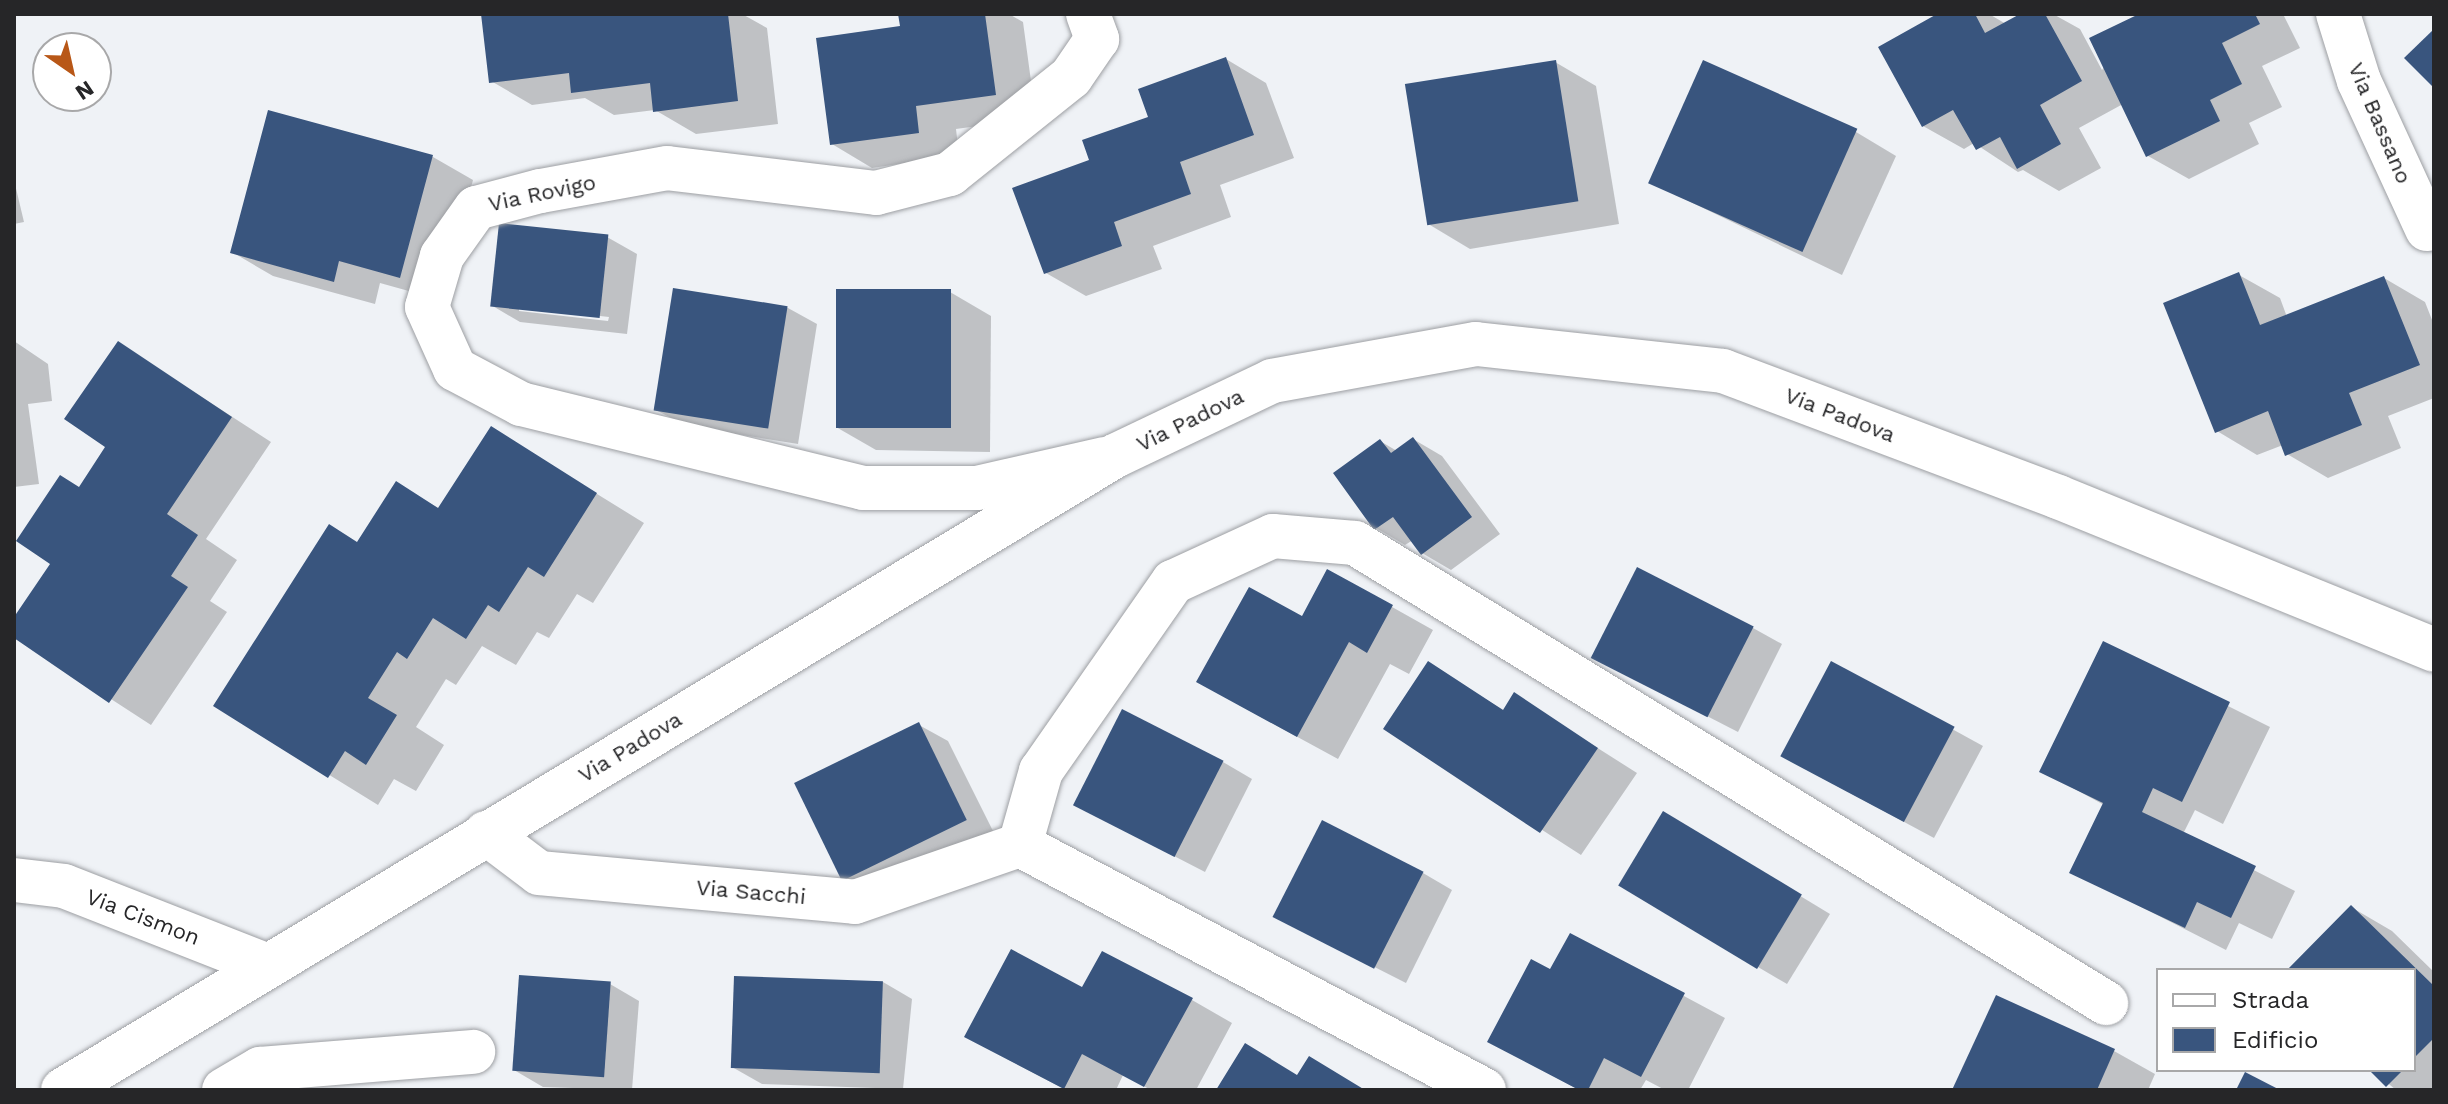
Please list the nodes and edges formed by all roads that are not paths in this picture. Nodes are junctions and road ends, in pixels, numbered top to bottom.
1 (1088, 14) edge
2 (2338, 14) edge
3 (2427, 229) dead end
4 (1115, 456) junction
5 (2434, 650) edge
6 (486, 833) junction
7 (1020, 845) junction
8 (14, 880) edge
9 (268, 966) junction
10 (2106, 1003) dead end
11 (473, 1052) dead end
12 (63, 1090) edge
13 (224, 1090) edge
14 (1484, 1090) edge

1 - 4 street, Via Rovigo
2 - 3 street, Via Bassano
4 - 5 street, Via Padova
4 - 6 street, Via Padova
6 - 7 street, Via Sacchi
6 - 9 street, Via Padova
7 - 10 street
7 - 14 street
8 - 9 street, Via Cismon
9 - 12 street, Via Padova
11 - 13 street

